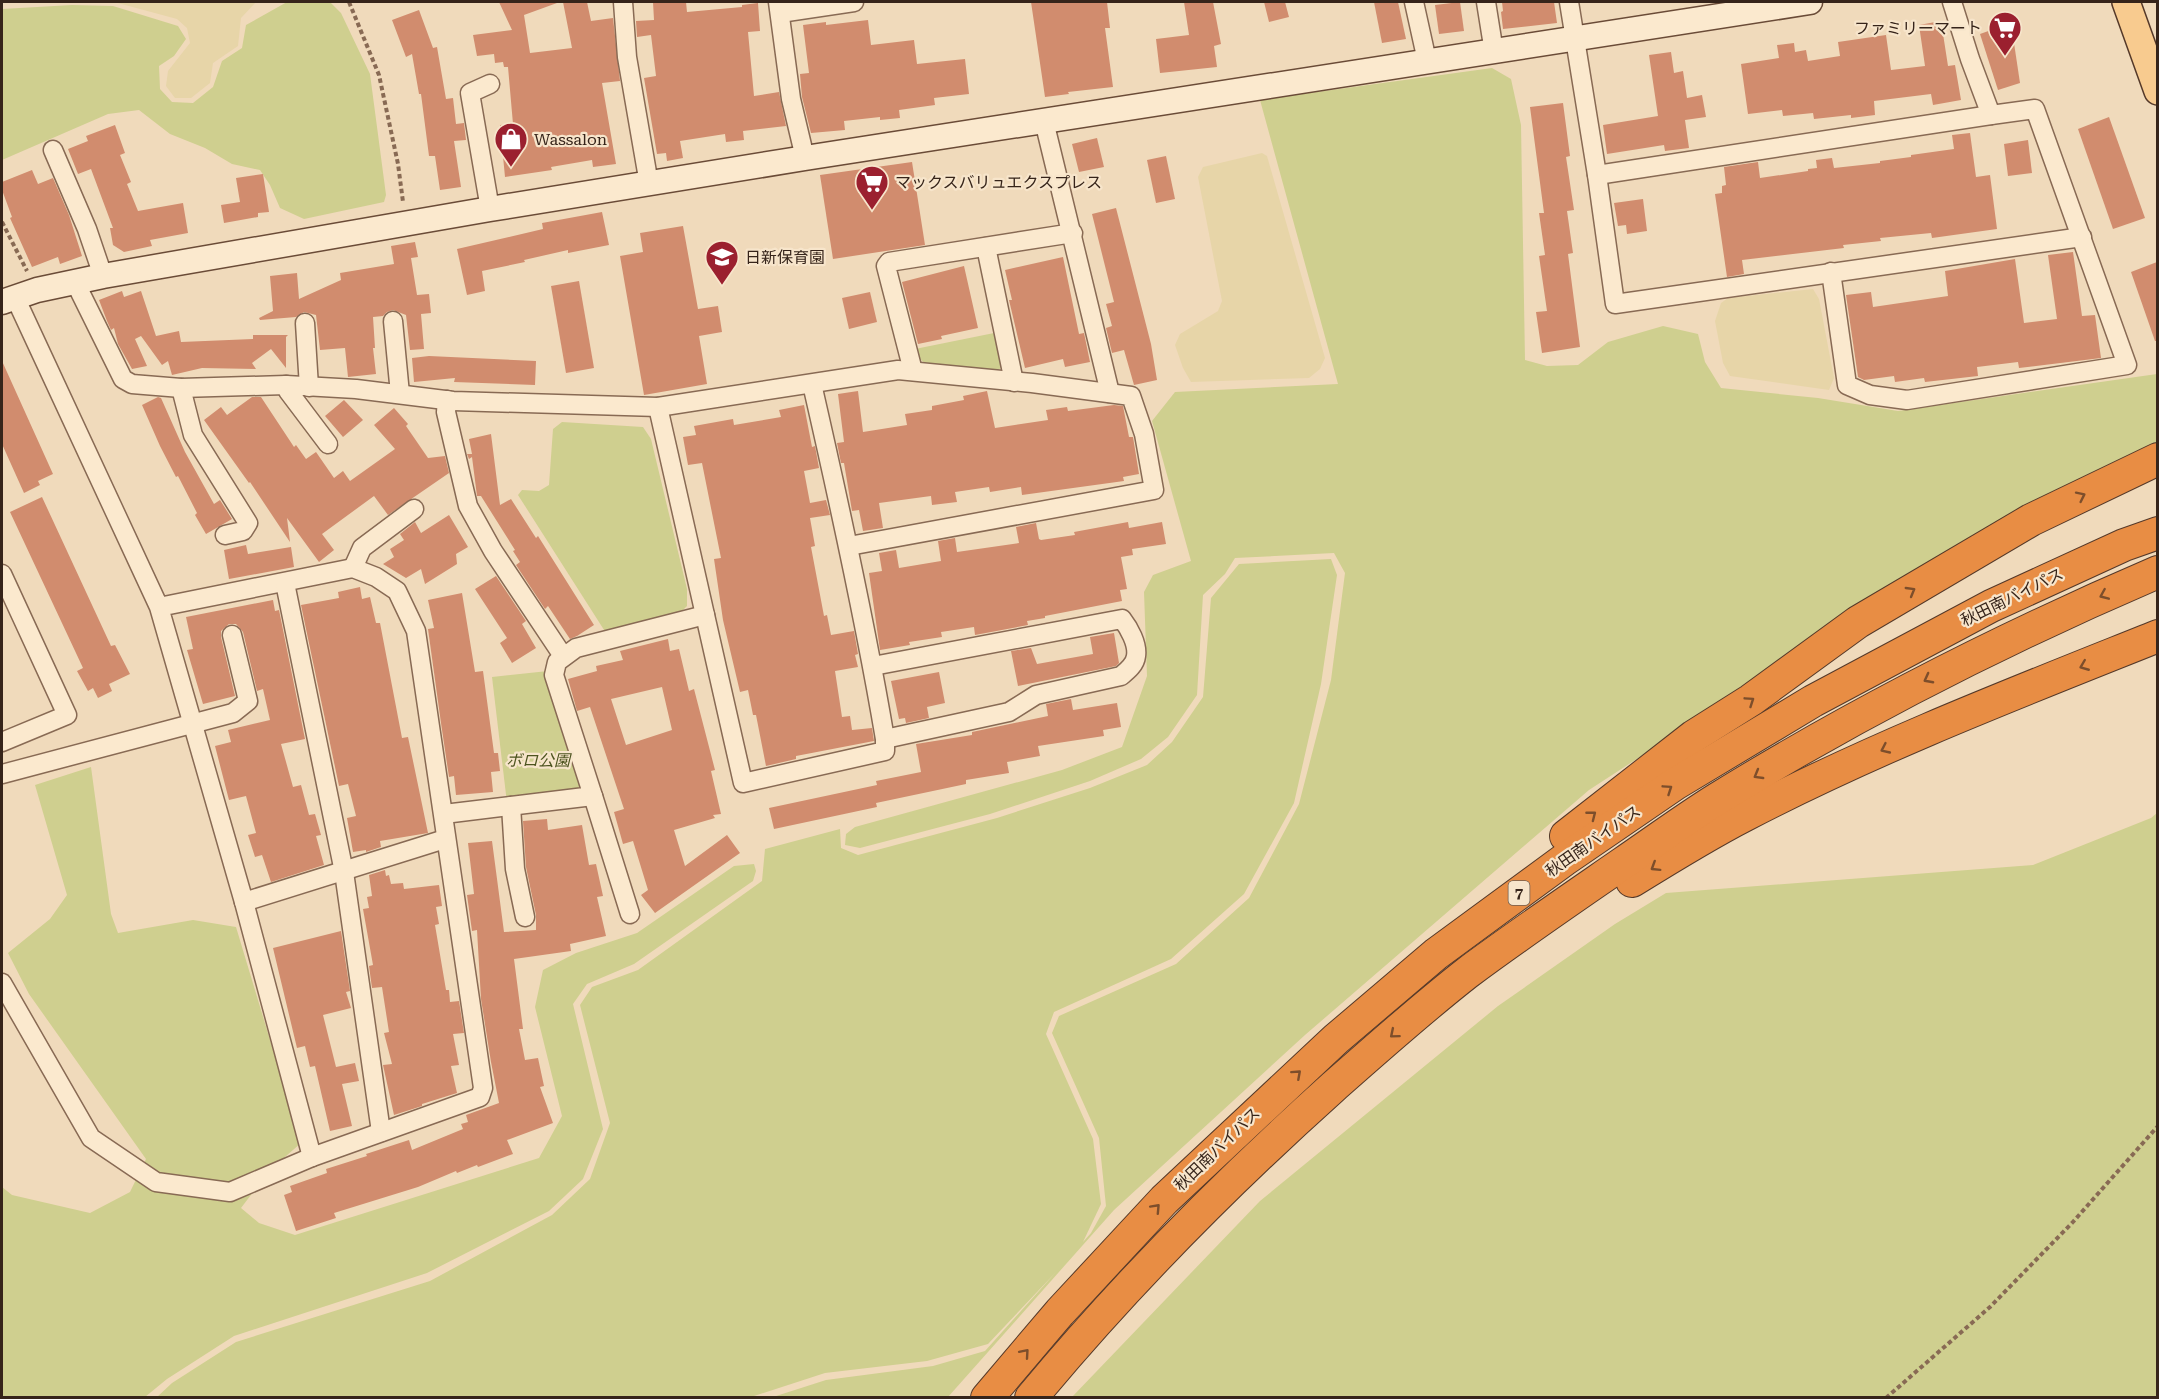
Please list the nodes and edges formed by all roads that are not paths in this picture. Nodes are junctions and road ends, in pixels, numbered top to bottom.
1 (623, 2) edge
2 (854, 2) edge
3 (1414, 2) edge
4 (1486, 2) edge
5 (1569, 2) edge
6 (1810, 2) edge
7 (1952, 2) edge
8 (2126, 2) edge
9 (779, 7) edge
10 (1573, 39) junction
11 (1494, 52) junction
12 (1427, 61) junction
13 (490, 84) dead end
14 (2157, 91) edge
15 (1991, 115) junction
16 (1044, 121) junction
17 (53, 150) dead end
18 (805, 158) junction
19 (1597, 174) junction
20 (649, 184) junction
21 (490, 209) junction
22 (1073, 233) junction
23 (2082, 237) junction
24 (986, 247) junction
25 (1831, 272) junction
26 (103, 276) junction
27 (75, 282) junction
28 (18, 296) edge
29 (393, 321) dead end
30 (305, 323) dead end
31 (913, 370) junction
32 (1014, 382) junction
33 (812, 384) junction
34 (286, 385) junction
35 (309, 387) junction
36 (181, 388) junction
37 (1110, 393) junction
38 (400, 394) junction
39 (447, 400) junction
40 (658, 407) junction
41 (328, 444) dead end
42 (2157, 459) edge
43 (414, 509) dead end
44 (2157, 533) edge
45 (225, 535) dead end
46 (849, 546) junction
47 (353, 568) junction
48 (2157, 572) edge
49 (2, 574) edge
50 (285, 583) junction
51 (159, 606) junction
52 (705, 615) junction
53 (232, 635) dead end
54 (2157, 636) edge
55 (563, 656) junction
56 (873, 666) junction
57 (193, 722) junction
58 (885, 739) junction
59 (2, 742) edge
60 (2, 774) edge
61 (593, 796) junction
62 (511, 806) junction
63 (444, 814) junction
64 (446, 839) junction
65 (344, 872) junction
66 (244, 902) junction
67 (630, 914) dead end
68 (525, 917) dead end
69 (1407, 977) junction
70 (2, 983) edge
71 (1428, 1005) junction
72 (381, 1132) junction
73 (312, 1157) junction
74 (987, 1398) edge
75 (1031, 1398) edge

1 - 20 street
2 - 9 street
3 - 12 street
4 - 11 street
5 - 10 street
6 - 10 street
7 - 15 street
8 - 14 main road
9 - 18 street
10 - 11 street
10 - 19 street
11 - 12 street
12 - 16 street
13 - 21 street
15 - 19 street
15 - 23 street
16 - 18 street
16 - 22 street
17 - 26 street
18 - 20 street
19 - 25 street
20 - 21 street
21 - 26 street
22 - 24 street
22 - 37 street
23 - 25 street
23 - 25 street
24 - 31 street
24 - 32 street
26 - 27 street
27 - 28 street
27 - 36 street
28 - 51 street
29 - 38 street
30 - 35 street
31 - 32 street
31 - 33 street
32 - 37 street
33 - 40 street
33 - 46 street
34 - 35 street
34 - 36 street
34 - 41 street
35 - 38 street
36 - 45 street
37 - 46 street
38 - 39 street
39 - 40 street
39 - 55 street
40 - 52 street
69 -> 42 highway
43 - 47 street
69 -> 44 highway, 秋田南バイパス / 7
46 - 56 street
47 - 50 street
47 - 63 street
48 -> 71 highway, 秋田南バイパス / 7
49 - 59 street
50 - 51 street
50 - 65 street
51 - 57 street
52 - 55 street
52 - 58 street
53 - 57 street
54 -> 71 highway
55 - 61 street
56 - 58 street
56 - 58 street
57 - 60 street
57 - 66 street
61 - 62 street
61 - 67 street
62 - 63 street
62 - 68 street
63 - 64 street
64 - 65 street
64 - 72 street
65 - 66 street
65 - 72 street
66 - 73 street
74 -> 69 highway, 秋田南バイパス / 7
70 - 73 street
71 -> 75 highway, 秋田南バイパス / 7
72 - 73 street

